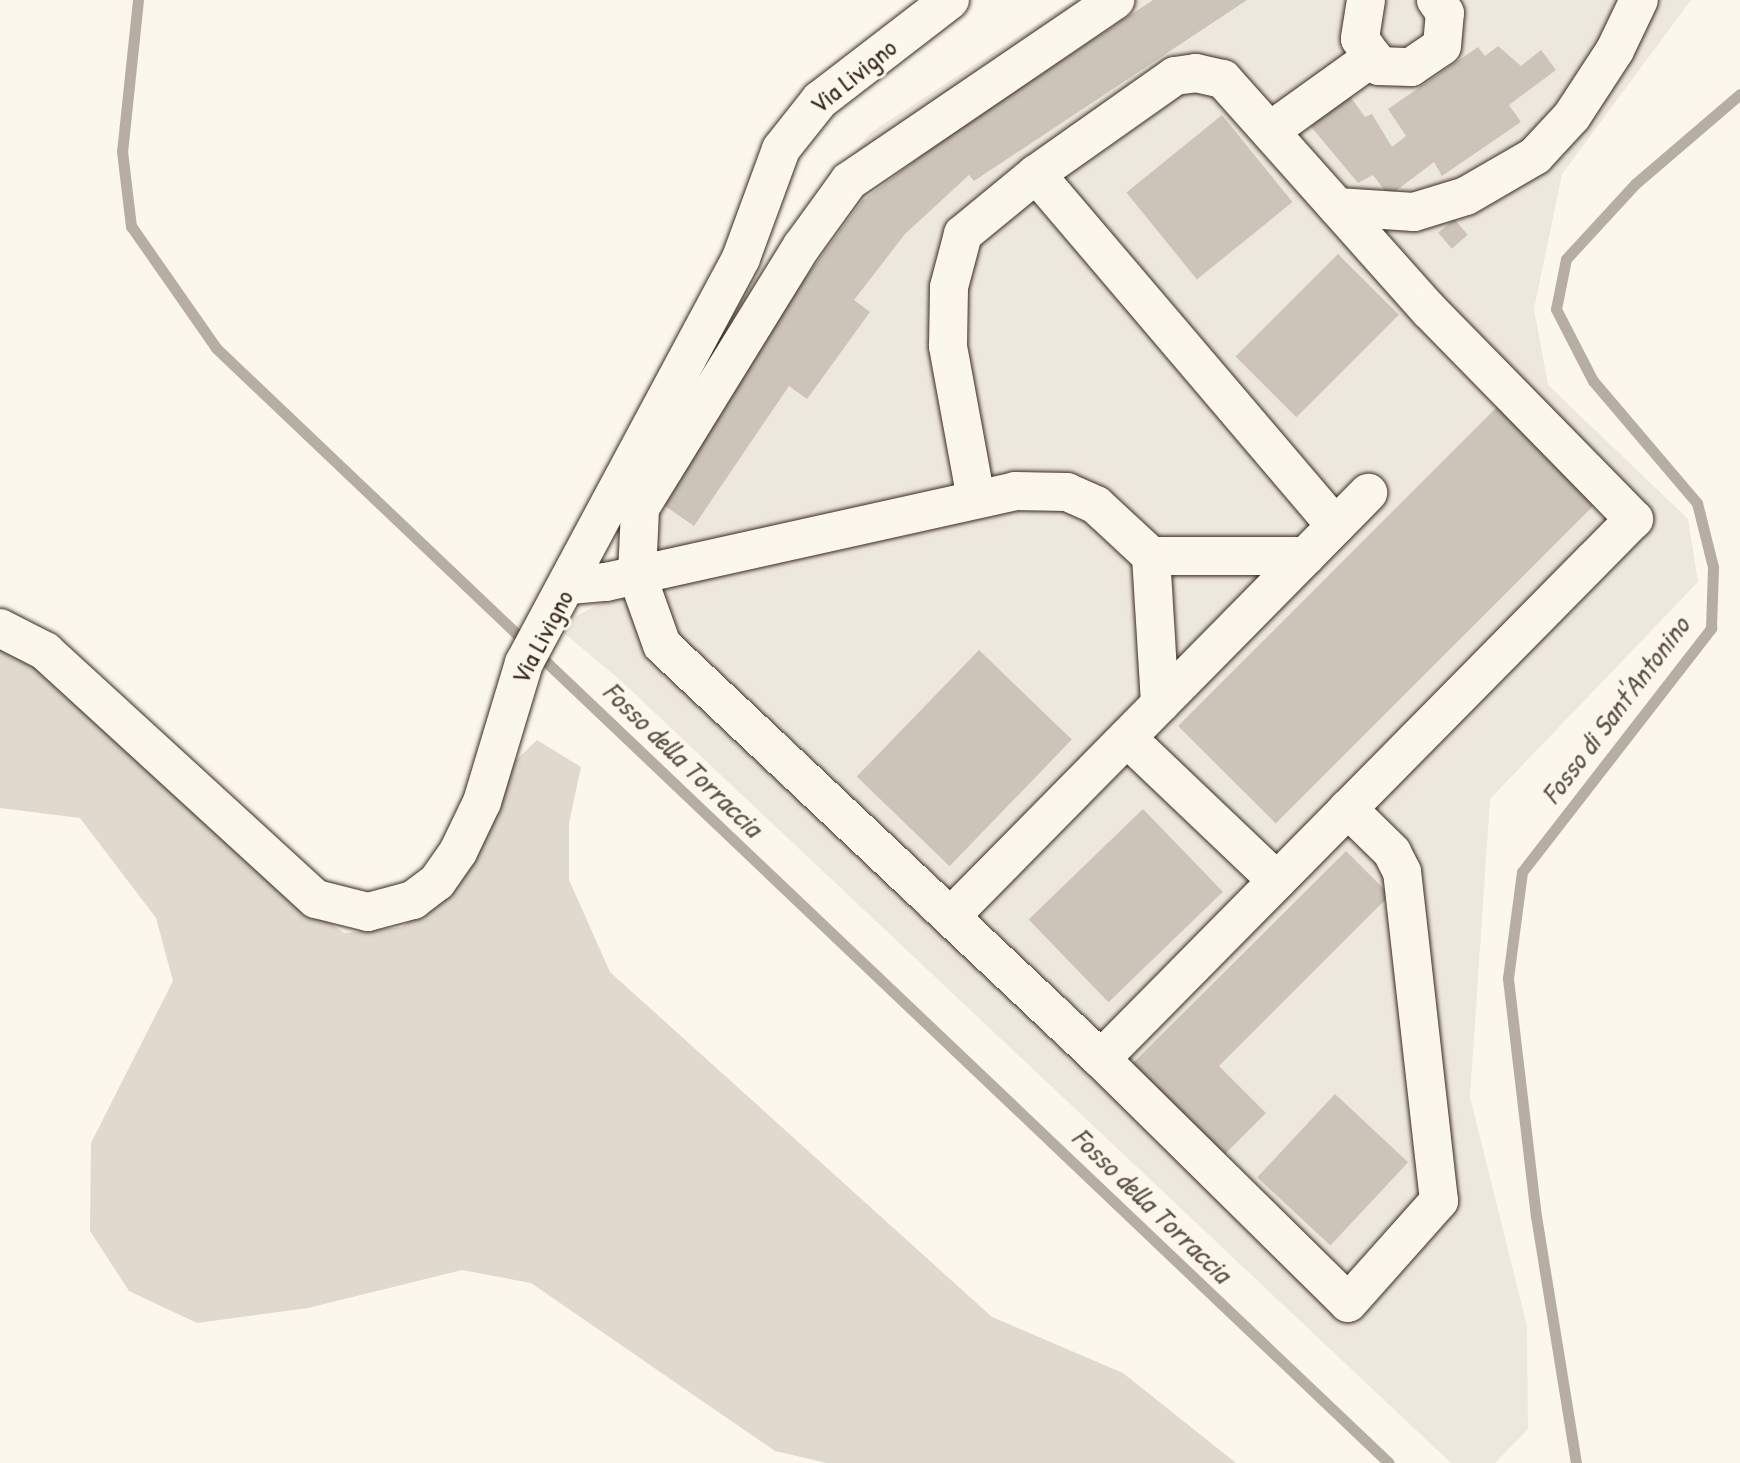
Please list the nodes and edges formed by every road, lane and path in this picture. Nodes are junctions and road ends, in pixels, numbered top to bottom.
1 (950, 0) edge
2 (1115, 0) edge
3 (1366, 0) edge
4 (1436, 0) edge
5 (1639, 0) edge
6 (1373, 57) junction
7 (1270, 131) junction
8 (1036, 174) junction
9 (1337, 207) junction
10 (1368, 493) dead end
11 (976, 499) junction
12 (1336, 526) junction
13 (1151, 556) junction
14 (1306, 556) junction
15 (637, 575) junction
16 (561, 601) junction
17 (0, 628) edge
18 (1160, 704) junction
19 (1127, 738) junction
20 (1348, 809) junction
21 (1277, 881) junction
22 (952, 915) junction
23 (1101, 1059) junction

1 - 16 street, Via Livigno
2 - 15 street
3 - 6 street
4 - 6 street
5 - 9 street
6 - 7 street
7 - 8 street
7 - 9 street
8 - 11 street
8 - 12 street
9 - 20 street
10 - 12 street
11 - 13 street
11 - 15 street
12 - 14 street
13 - 14 street
13 - 18 street
14 - 18 street
15 - 16 street
15 - 22 street
16 - 17 street, Via Livigno
18 - 19 street
19 - 21 street
19 - 22 street
20 - 21 street
20 - 23 street
21 - 23 street
22 - 23 street

